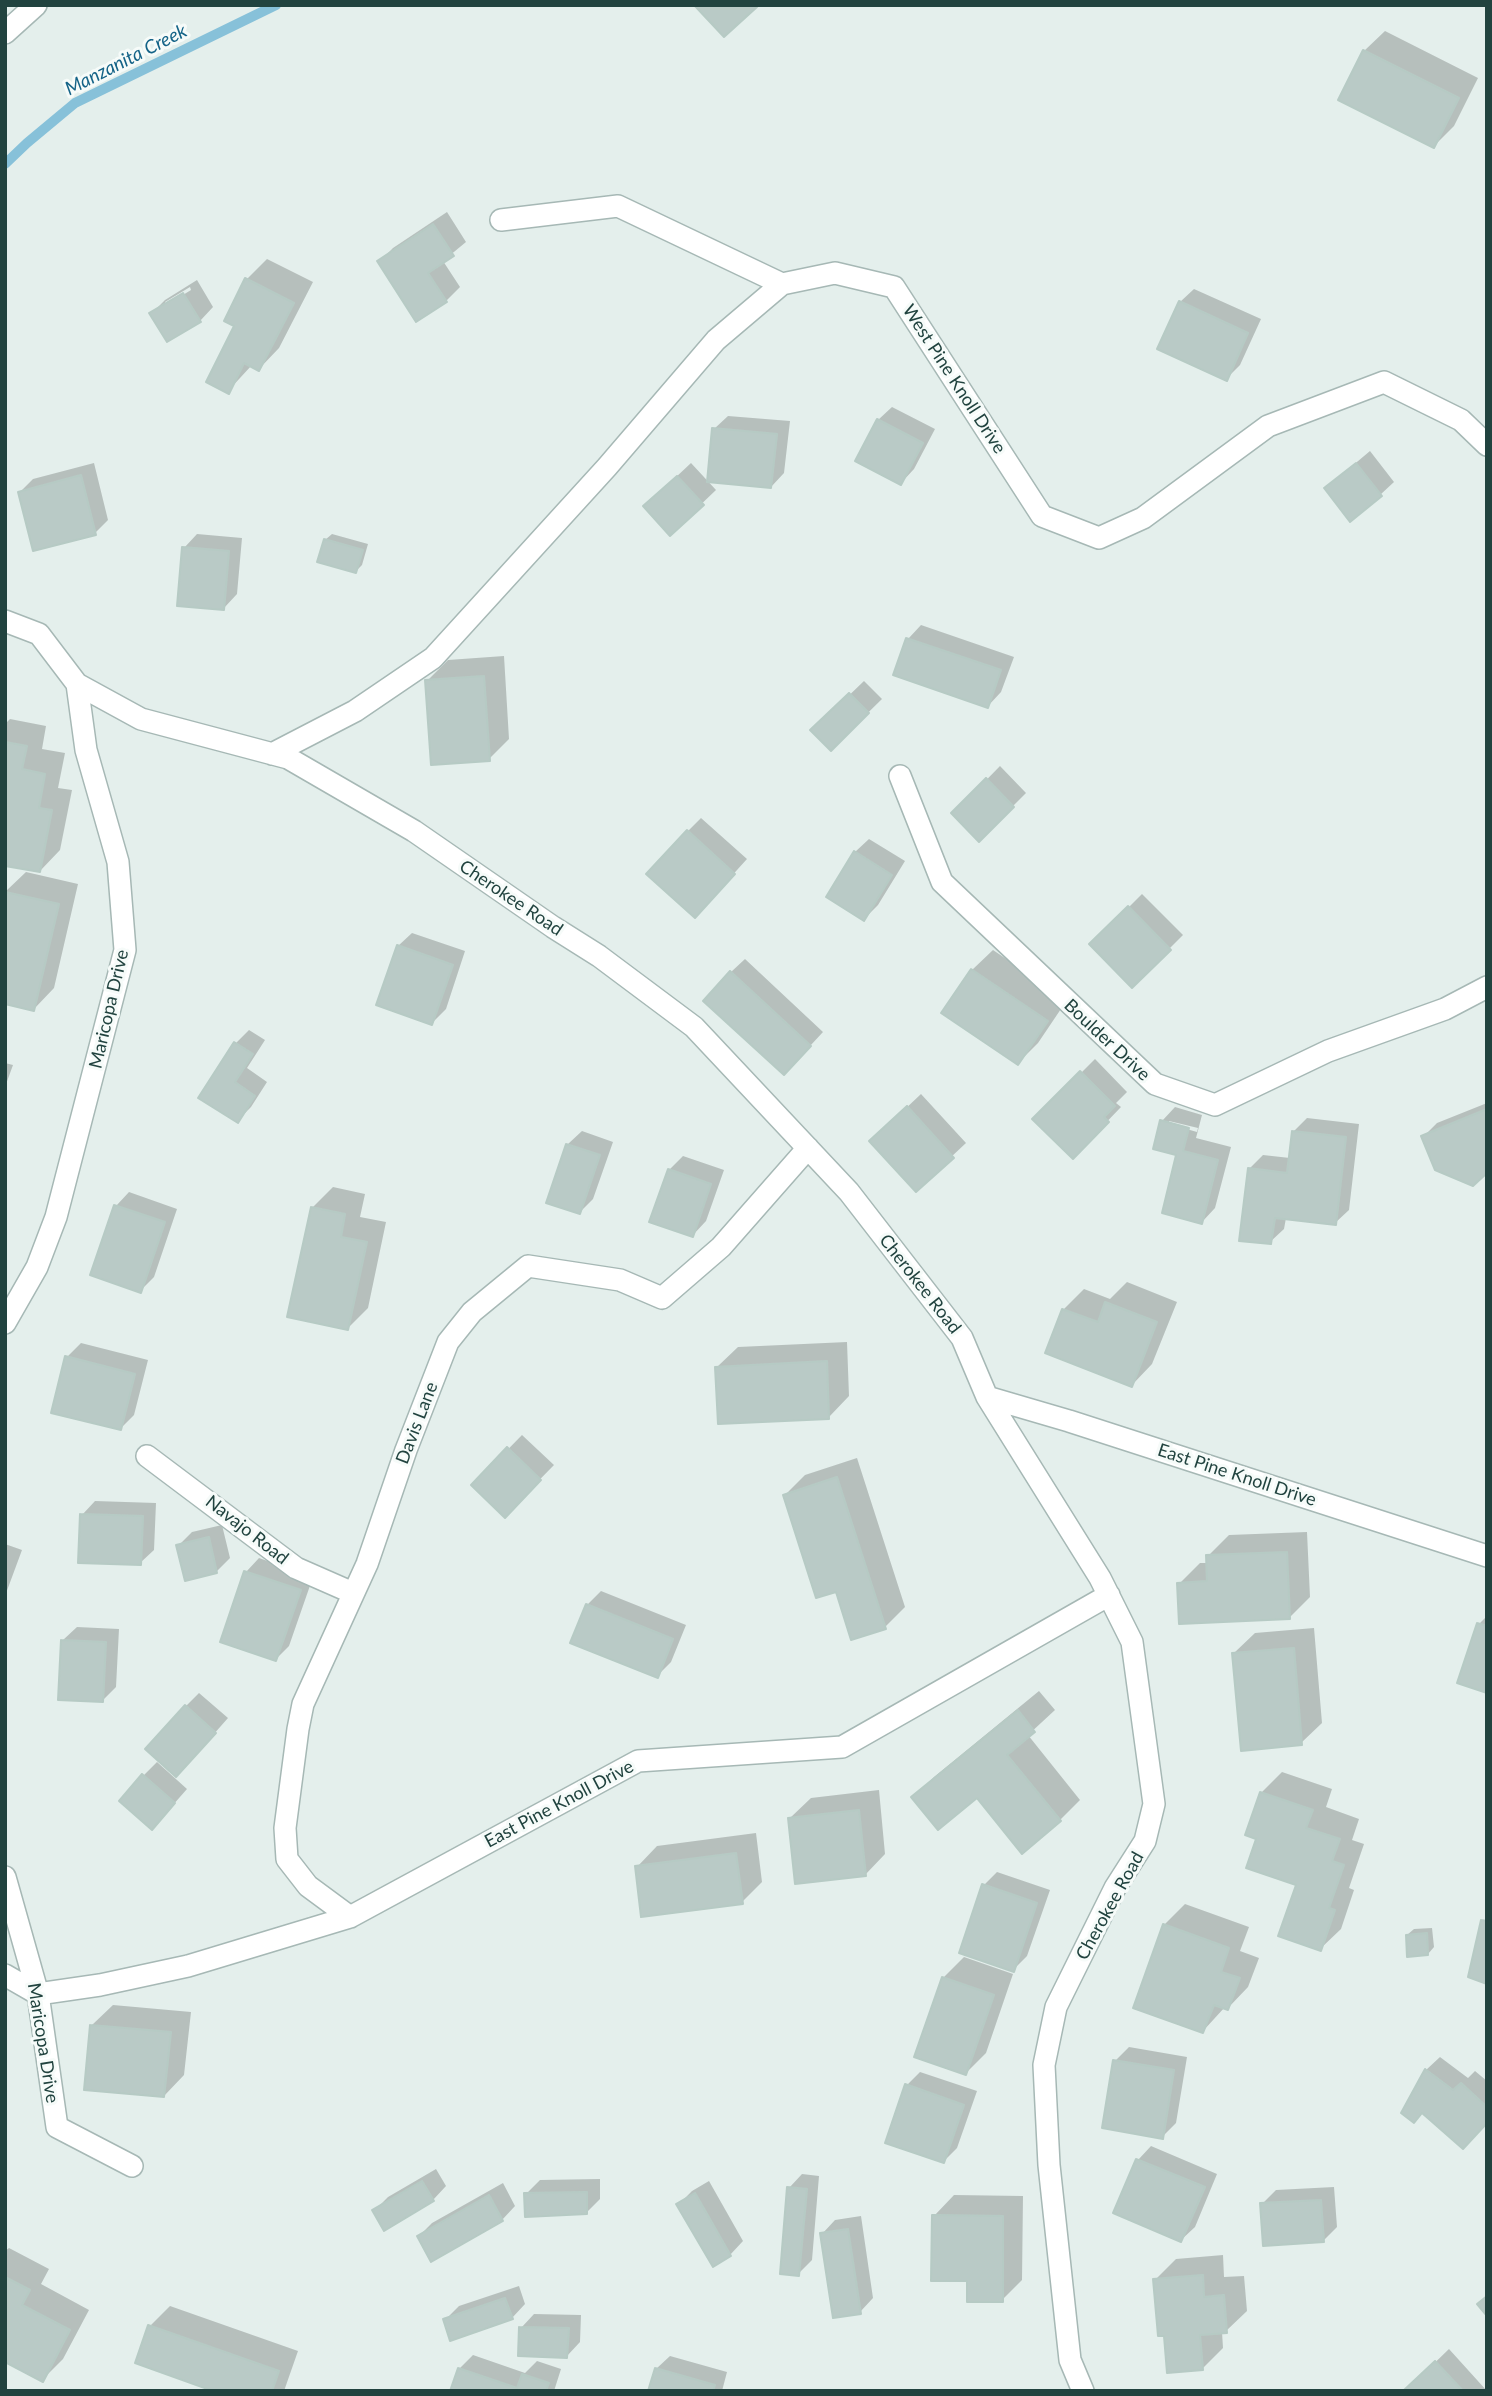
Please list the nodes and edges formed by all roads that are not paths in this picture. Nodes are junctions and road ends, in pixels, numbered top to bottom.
1 (36, 5) edge
2 (5, 33) edge
3 (501, 220) dead end
4 (782, 284) junction
5 (1487, 445) edge
6 (5, 621) edge
7 (77, 684) junction
8 (272, 754) junction
9 (900, 776) dead end
10 (1487, 987) edge
11 (808, 1148) junction
12 (5, 1323) edge
13 (987, 1397) junction
14 (148, 1456) dead end
15 (1487, 1556) edge
16 (353, 1593) junction
17 (1109, 1595) junction
18 (5, 1878) edge
19 (350, 1917) junction
20 (5, 1975) edge
21 (38, 1994) junction
22 (132, 2166) dead end
23 (1083, 2391) edge

1 - 2 street
3 - 4 street
4 - 5 street, West Pine Knoll Drive
4 - 8 street, West Pine Knoll Drive
6 - 7 street, Cherokee Road
7 - 8 street, Cherokee Road
7 - 12 street, Maricopa Drive
8 - 11 street, Cherokee Road
9 - 10 street, Boulder Drive
11 - 13 street, Cherokee Road
11 - 16 street, Davis Lane
13 - 15 street, East Pine Knoll Drive
13 - 17 street, Cherokee Road
14 - 16 street, Navajo Road
16 - 19 street, Davis Lane
17 - 19 street, East Pine Knoll Drive
17 - 23 street, Cherokee Road
18 - 21 street, Maricopa Drive
19 - 21 street, East Pine Knoll Drive
20 - 21 street
21 - 22 street, Maricopa Drive

